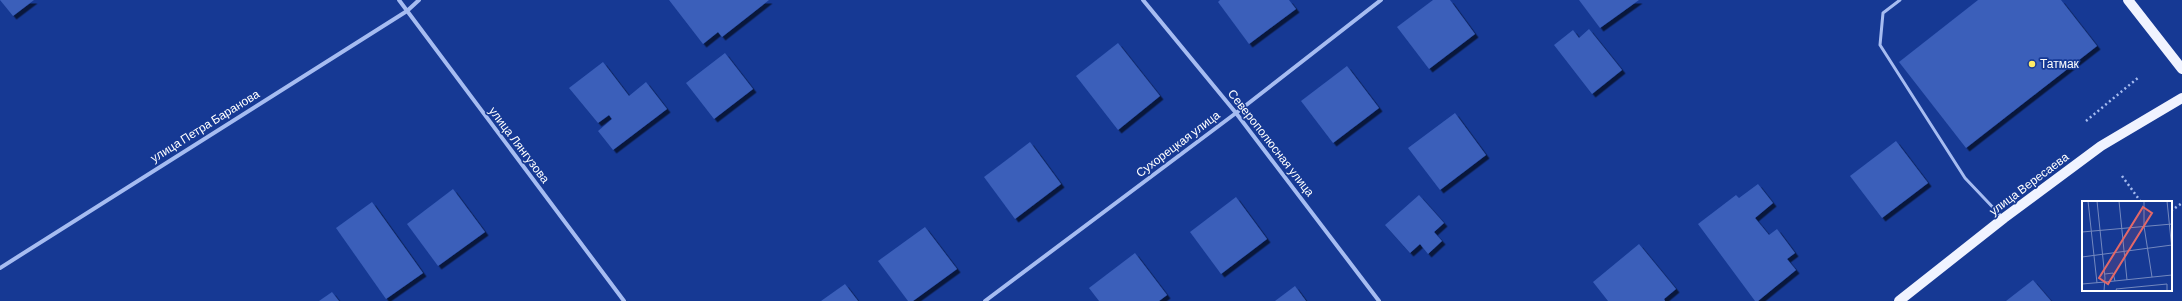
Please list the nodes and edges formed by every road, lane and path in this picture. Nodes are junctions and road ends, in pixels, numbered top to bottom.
1 (399, 0) edge
2 (419, 0) edge
3 (1143, 0) edge
4 (1381, 0) edge
5 (1900, 0) edge
6 (2128, 0) edge
7 (407, 10) junction
8 (2182, 68) edge
9 (2139, 77) dead end
10 (2182, 98) edge
11 (1236, 113) junction
12 (2086, 121) dead end
13 (2122, 176) dead end
14 (2140, 201) edge
15 (2182, 202) edge
16 (2172, 210) edge
17 (2004, 218) junction
18 (0, 268) edge
19 (624, 301) edge
20 (985, 301) edge
21 (1379, 301) edge
22 (1899, 301) edge

1 - 7 street, улица Лянгузова
2 - 7 street, улица Петра Баранова
3 - 11 street, Северополюсная улица
4 - 11 street, Сухорецкая улица
5 - 17 lane
6 - 8 main road
7 - 18 street, улица Петра Баранова
7 - 19 street, улица Лянгузова
9 - 12 path
10 - 17 main road, улица Вересаева
11 - 20 street, Сухорецкая улица
11 - 21 street, Северополюсная улица
13 - 14 path
15 - 16 path
17 - 22 main road, улица Вересаева

